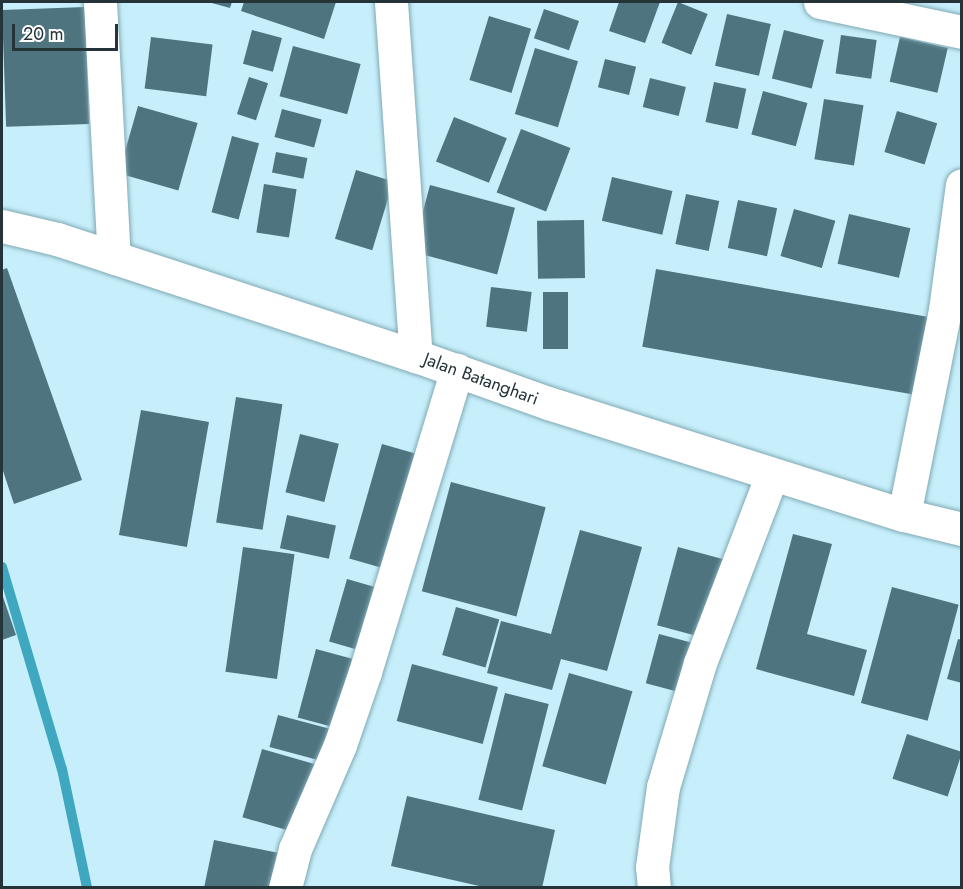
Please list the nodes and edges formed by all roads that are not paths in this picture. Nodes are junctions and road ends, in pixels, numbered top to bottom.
1 (100, 2) edge
2 (391, 2) edge
3 (820, 2) edge
4 (962, 32) edge
5 (960, 202) edge
6 (2, 226) edge
7 (114, 258) junction
8 (953, 313) edge
9 (416, 356) junction
10 (457, 370) junction
11 (772, 474) junction
12 (904, 515) junction
13 (962, 529) edge
14 (285, 888) edge
15 (654, 888) edge

1 - 7 street
2 - 9 street
3 - 4 street
5 - 8 street
6 - 7 street, Jalan Batanghari
7 - 9 street, Jalan Batanghari
8 - 12 street
9 - 10 street, Jalan Batanghari
10 - 11 street, Jalan Batanghari
10 - 14 street
11 - 12 street, Jalan Batanghari
11 - 15 street
12 - 13 street, Jalan Batanghari

